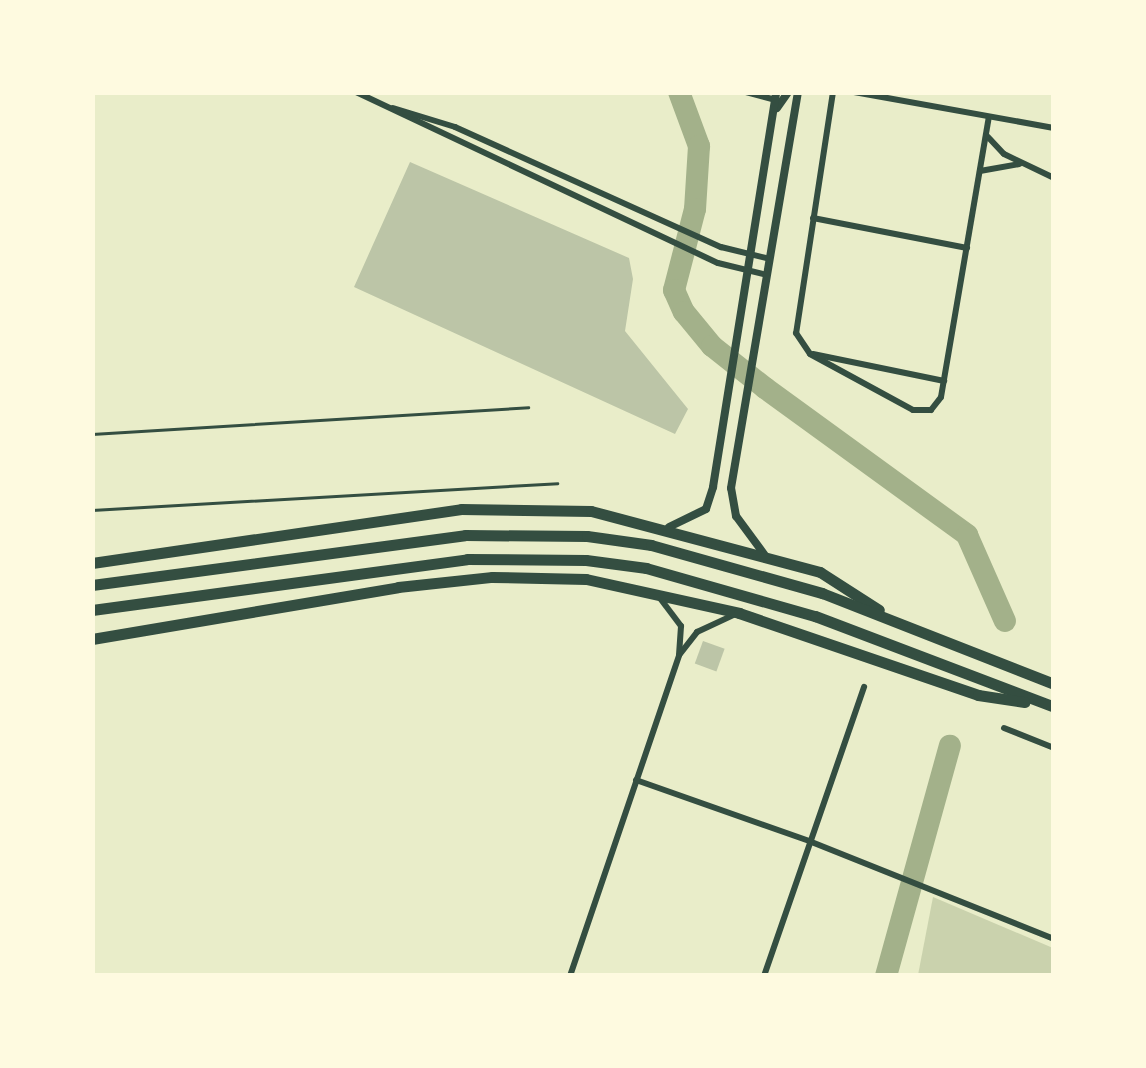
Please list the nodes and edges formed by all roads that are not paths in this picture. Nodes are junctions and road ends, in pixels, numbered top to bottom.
1 (356, 92) edge
2 (746, 92) edge
3 (788, 92) edge
4 (798, 92) edge
5 (833, 92) edge
6 (854, 92) edge
7 (776, 96) edge
8 (392, 108) junction
9 (989, 116) junction
10 (772, 121) junction
11 (1054, 128) edge
12 (986, 135) junction
13 (1025, 164) junction
14 (980, 171) junction
15 (1054, 178) edge
16 (813, 218) junction
17 (967, 248) junction
18 (748, 254) junction
19 (766, 258) junction
20 (745, 270) junction
21 (763, 274) junction
22 (810, 354) junction
23 (944, 381) junction
24 (528, 407) dead end
25 (92, 434) edge
26 (557, 483) dead end
27 (92, 510) edge
28 (669, 526) junction
29 (764, 554) junction
30 (92, 563) edge
31 (92, 585) edge
32 (651, 590) junction
33 (92, 610) edge
34 (739, 612) junction
35 (887, 617) junction
36 (92, 639) edge
37 (679, 655) junction
38 (1054, 684) edge
39 (864, 687) dead end
40 (1053, 707) edge
41 (1004, 728) dead end
42 (1054, 748) edge
43 (636, 780) junction
44 (810, 841) junction
45 (1054, 939) edge
46 (570, 976) edge
47 (764, 976) edge

1 - 8 street
2 - 7 street
3 - 10 street
4 - 19 street
5 - 16 street
6 - 9 street
7 - 10 street
8 - 18 street
8 - 20 street
9 - 11 street
9 - 12 street
10 - 18 street
12 - 13 street
12 - 14 street
13 - 14 street
13 - 15 street
14 - 17 street
16 - 17 street
16 - 22 street
17 - 23 street
18 - 19 street
18 - 20 street
19 - 21 street
20 - 21 street
20 - 28 street
21 - 29 street
22 - 23 street
22 - 23 street
24 - 25 lane
26 - 27 lane
28 - 29 highway
28 - 30 highway
29 - 35 highway
31 - 35 highway
32 - 34 highway
32 - 36 highway
32 - 37 street
33 - 40 highway
34 - 37 street
34 - 40 highway
35 - 38 highway
37 - 43 street
39 - 44 street
41 - 42 street
43 - 44 street
43 - 46 street
44 - 45 street
44 - 47 street

